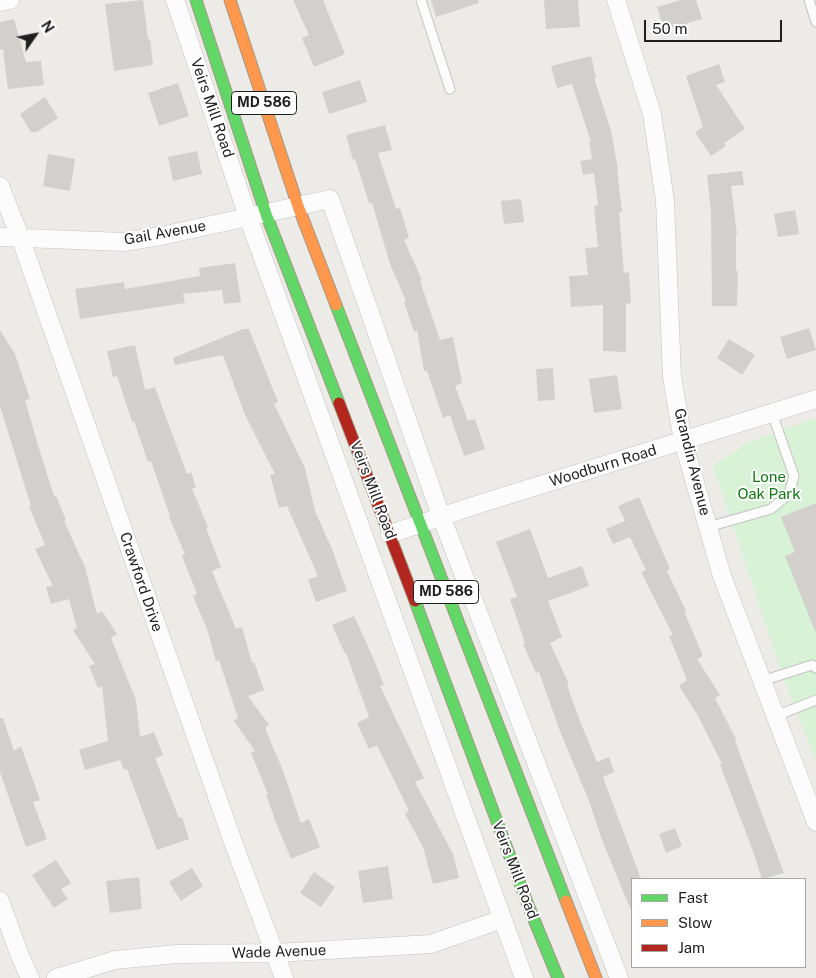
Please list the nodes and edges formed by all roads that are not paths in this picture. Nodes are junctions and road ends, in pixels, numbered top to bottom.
1 (10, 0) edge
2 (175, 0) edge
3 (196, 0) edge
4 (230, 0) edge
5 (420, 0) edge
6 (616, 0) edge
7 (809, 0) edge
8 (0, 2) edge
9 (816, 22) edge
10 (450, 89) dead end
11 (0, 186) edge
12 (298, 206) junction
13 (266, 214) junction
14 (248, 217) junction
15 (0, 237) edge
16 (20, 237) junction
17 (816, 399) edge
18 (772, 413) junction
19 (683, 441) junction
20 (442, 516) junction
21 (420, 524) junction
22 (708, 527) junction
23 (390, 534) junction
24 (816, 668) edge
25 (762, 681) junction
26 (816, 700) edge
27 (776, 716) junction
28 (816, 822) edge
29 (0, 902) edge
30 (502, 919) junction
31 (276, 953) junction
32 (30, 978) edge
33 (56, 978) edge
34 (284, 978) edge
35 (524, 978) edge
36 (558, 978) edge
37 (596, 978) edge
38 (619, 978) edge

1 - 8 street
2 - 14 street, Veirs Mill Road
3 - 13 main road, Veirs Mill Road / MD 586
4 - 12 main road, Veirs Mill Road / MD 586
5 - 10 lane
6 - 19 street, Grandin Avenue
7 - 9 lane
11 - 16 street, Crawford Drive
12 - 13 street, Gail Avenue
12 - 20 street
12 - 21 main road, Veirs Mill Road / MD 586
13 - 14 street, Gail Avenue
13 - 23 main road, Veirs Mill Road / MD 586
14 - 16 street, Gail Avenue
14 - 30 street, Veirs Mill Road
15 - 16 street, Gail Avenue
16 - 31 street, Crawford Drive
17 - 18 street, Woodburn Road
18 - 19 street, Woodburn Road
18 - 22 lane
19 - 20 street, Woodburn Road
19 - 22 street, Grandin Avenue
20 - 21 street, Woodburn Road
20 - 38 street
21 - 23 street, Woodburn Road
21 - 37 main road, Veirs Mill Road / MD 586
22 - 25 street, Grandin Avenue
23 - 36 main road, Veirs Mill Road / MD 586
24 - 25 lane
25 - 27 street, Grandin Avenue
26 - 27 lane
27 - 28 street, Grandin Avenue
29 - 32 street
30 - 31 street, Wade Avenue
30 - 35 street, Veirs Mill Road
31 - 33 street, Wade Avenue
31 - 34 street, Crawford Drive

